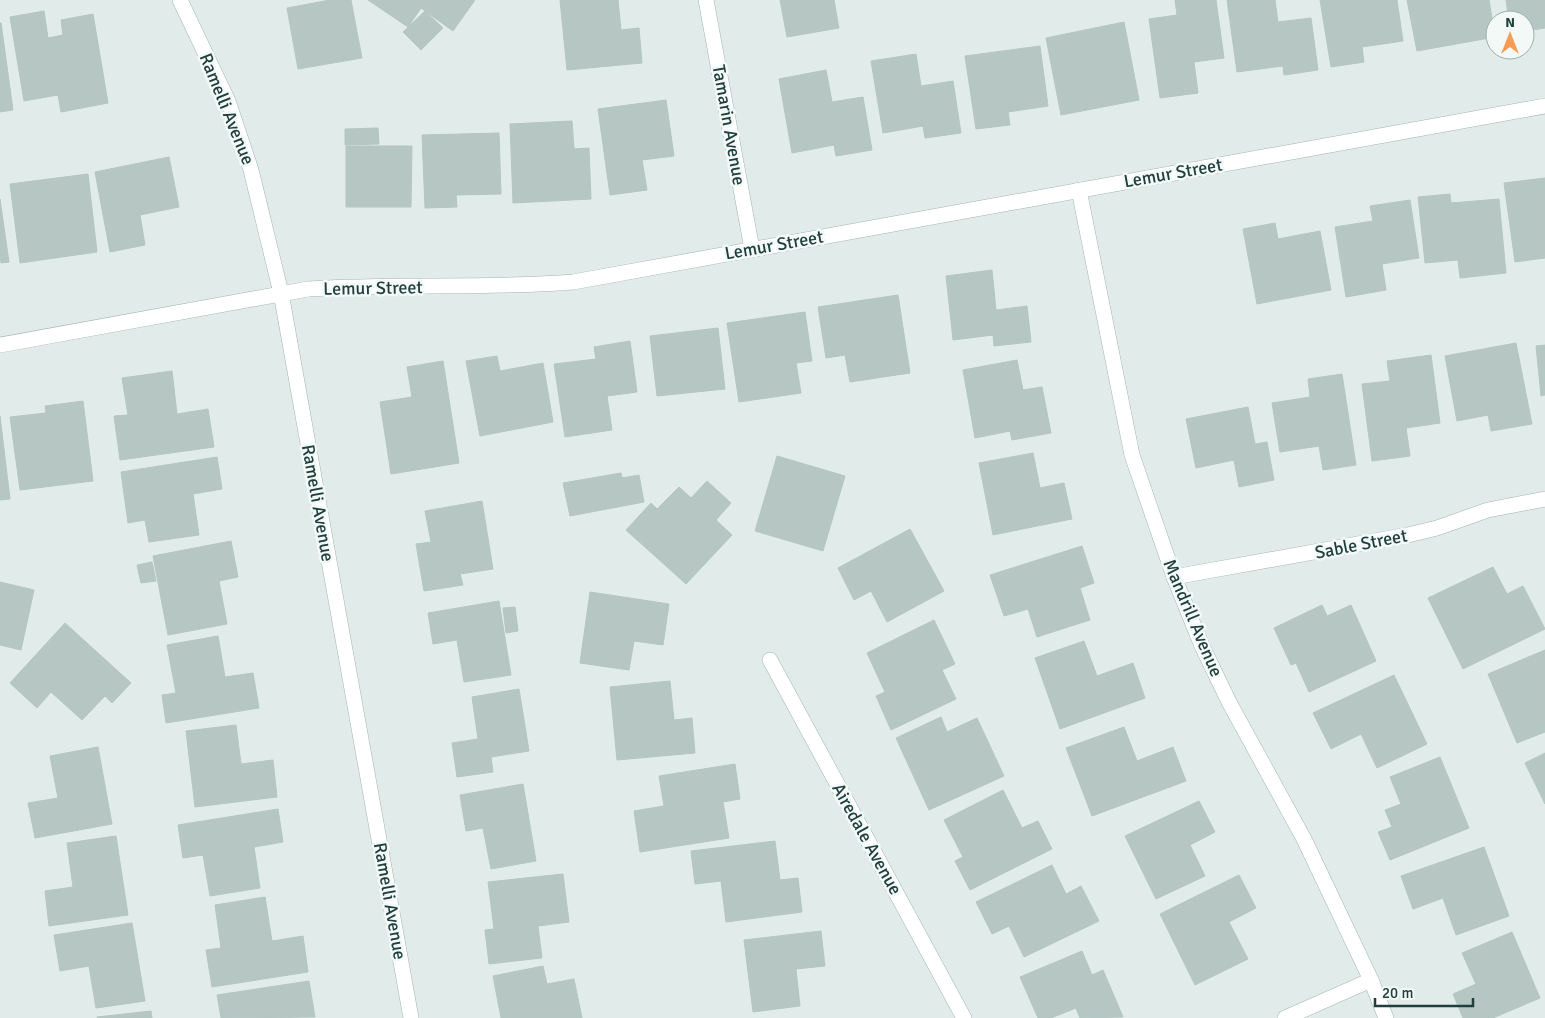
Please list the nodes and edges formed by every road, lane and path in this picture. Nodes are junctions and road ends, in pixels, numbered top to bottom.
1 (180, 0) edge
2 (706, 0) edge
3 (1545, 106) edge
4 (1079, 190) junction
5 (752, 249) junction
6 (280, 293) junction
7 (0, 345) edge
8 (1545, 499) edge
9 (1174, 577) junction
10 (770, 660) dead end
11 (1371, 980) junction
12 (411, 1018) edge
13 (964, 1018) edge
14 (1285, 1018) edge
15 (1386, 1018) edge

1 - 6 street, Ramelli Avenue
2 - 5 street, Tamarin Avenue
3 - 4 street, Lemur Street
4 - 5 street, Lemur Street
4 - 9 street, Mandrill Avenue
5 - 6 street, Lemur Street
6 - 7 street, Lemur Street
6 - 12 street, Ramelli Avenue
8 - 9 street, Sable Street
9 - 11 street, Mandrill Avenue
10 - 13 street, Airedale Avenue
11 - 14 street
11 - 15 street, Mandrill Avenue

